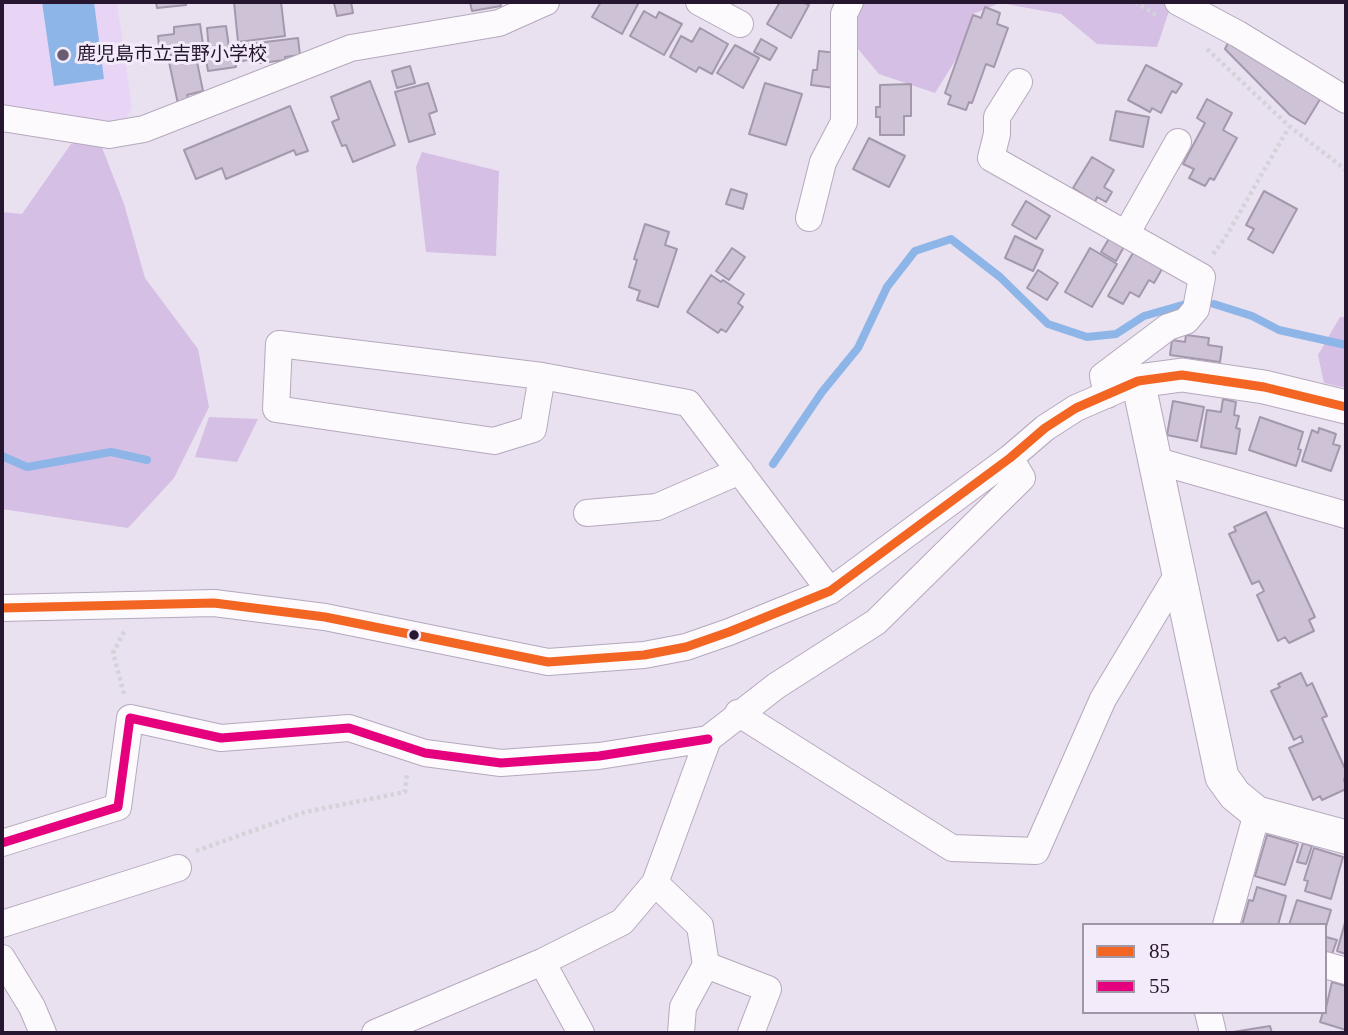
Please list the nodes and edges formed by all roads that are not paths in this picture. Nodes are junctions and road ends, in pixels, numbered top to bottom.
1 (546, 2) edge
2 (699, 2) edge
3 (850, 2) edge
4 (514, 9) edge
5 (1169, 9) edge
6 (740, 24) dead end
7 (1018, 82) dead end
8 (1346, 100) edge
9 (2, 118) edge
10 (1178, 142) dead end
11 (809, 218) dead end
12 (1126, 234) junction
13 (542, 376) junction
14 (1138, 381) junction
15 (1107, 395) junction
16 (1346, 407) edge
17 (1010, 458) junction
18 (1154, 460) junction
19 (740, 471) junction
20 (587, 513) dead end
21 (1346, 515) edge
22 (1178, 574) junction
23 (830, 591) junction
24 (2, 608) edge
25 (738, 713) junction
26 (708, 739) junction
27 (1257, 813) junction
28 (1346, 837) edge
29 (2, 843) edge
30 (178, 867) road end
31 (655, 883) junction
32 (1227, 923) edge
33 (2, 924) edge
34 (2, 958) edge
35 (542, 962) junction
36 (706, 965) junction
37 (1327, 966) edge
38 (1346, 971) edge
39 (1208, 1014) edge
40 (43, 1033) edge
41 (375, 1033) edge
42 (581, 1033) edge
43 (681, 1033) edge
44 (751, 1033) edge
45 (1213, 1033) edge

1 - 4 street
2 - 6 street
3 - 11 street
4 - 9 street
5 - 8 street
7 - 12 street
10 - 12 street
12 - 15 street
13 - 13 street
13 - 19 street
14 - 15 street
14 - 16 street
14 - 18 street
15 - 17 street
17 - 23 street
17 - 25 street
18 - 21 street
18 - 22 street
19 - 20 street
19 - 23 street
22 - 25 street
22 - 27 street
23 - 24 street
25 - 26 street
26 - 29 street
26 - 31 street
27 - 28 street
27 - 32 street
30 - 33 street
31 - 35 street
31 - 36 street
34 - 40 street
35 - 41 street
35 - 42 street
36 - 43 street
36 - 44 street
37 - 38 street
39 - 45 street

